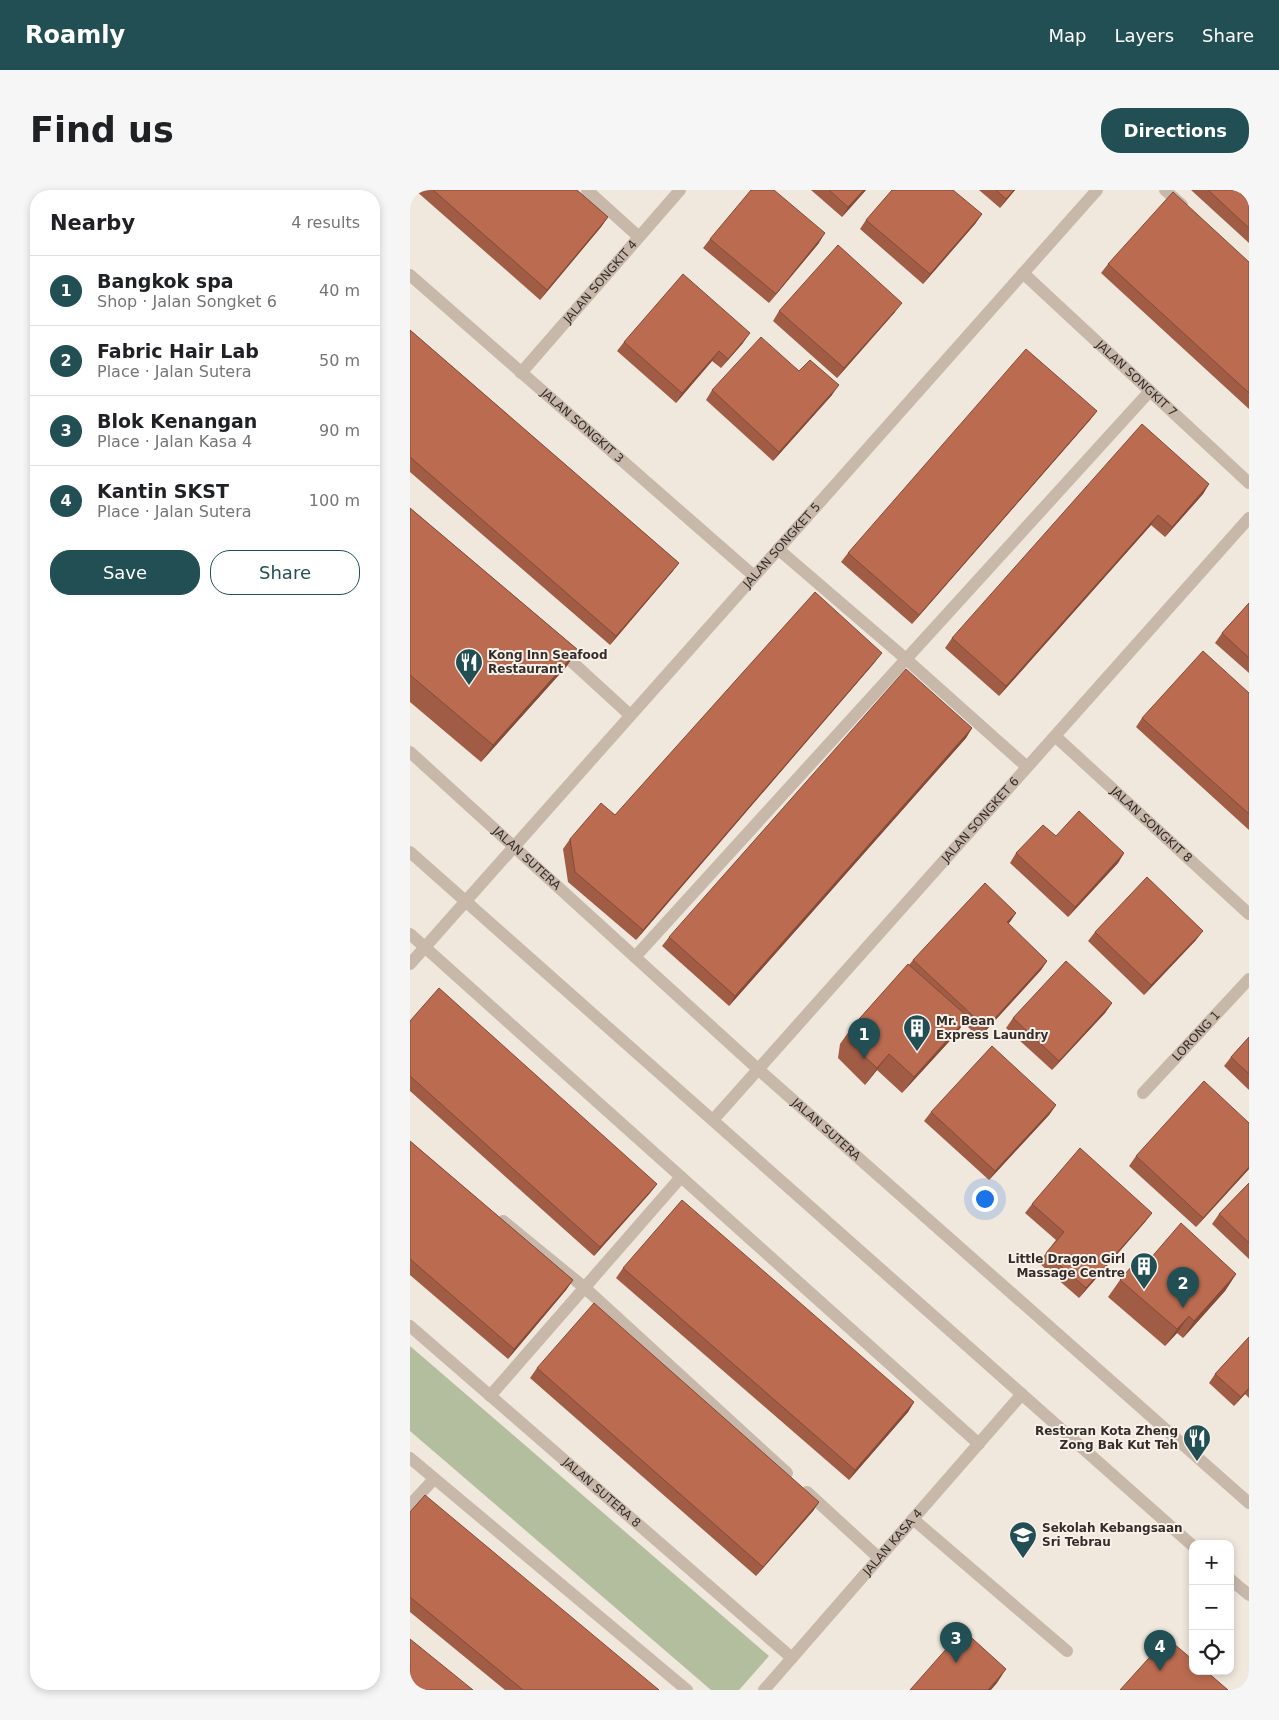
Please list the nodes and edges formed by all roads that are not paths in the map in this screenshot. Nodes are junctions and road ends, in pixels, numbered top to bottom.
1 (587, 190) edge
2 (680, 190) edge
3 (1097, 190) edge
4 (1165, 190) edge
5 (1193, 216) edge
6 (639, 237) junction
7 (1023, 274) junction
8 (410, 275) edge
9 (521, 373) junction
10 (1150, 392) junction
11 (1249, 484) edge
12 (1249, 518) edge
13 (778, 549) junction
14 (754, 576) junction
15 (549, 641) edge
16 (906, 659) junction
17 (630, 715) junction
18 (1055, 736) junction
19 (410, 752) edge
20 (1027, 767) junction
21 (513, 846) junction
22 (410, 852) edge
23 (465, 900) junction
24 (1249, 914) edge
25 (410, 934) edge
26 (425, 947) junction
27 (635, 957) junction
28 (410, 964) edge
29 (1249, 979) edge
30 (759, 1070) junction
31 (1143, 1093) dead end
32 (713, 1120) junction
33 (682, 1177) junction
34 (494, 1213) edge
35 (585, 1288) junction
36 (410, 1326) edge
37 (1022, 1394) junction
38 (490, 1396) junction
39 (979, 1444) junction
40 (410, 1458) edge
41 (434, 1479) junction
42 (1249, 1503) edge
43 (410, 1505) edge
44 (913, 1519) junction
45 (1189, 1542) edge
46 (879, 1558) junction
47 (1234, 1582) edge
48 (1249, 1595) edge
49 (1067, 1651) dead end
50 (792, 1658) junction
51 (686, 1690) edge
52 (764, 1690) edge

1 - 6 street
2 - 6 street, JALAN SONGKIT 4
3 - 7 street, JALAN SONGKET 5
4 - 5 street
6 - 9 street, JALAN SONGKIT 4
7 - 10 street, JALAN SONGKIT 7
7 - 13 street, JALAN SONGKET 5
8 - 9 street, JALAN SONGKIT 3
9 - 14 street, JALAN SONGKIT 3
10 - 11 street, JALAN SONGKIT 7
10 - 16 street
12 - 18 street, JALAN SONGKET 6
13 - 14 street, JALAN SONGKET 5
13 - 16 street
14 - 17 street, JALAN SONGKET 5
15 - 17 street
16 - 20 street
16 - 27 street
17 - 21 street, JALAN SONGKET 5
18 - 20 street, JALAN SONGKET 6
18 - 24 street, JALAN SONGKIT 8
19 - 21 street, JALAN SUTERA
20 - 30 street, JALAN SONGKET 6
21 - 23 street, JALAN SONGKET 5
21 - 27 street, JALAN SUTERA
22 - 23 street
23 - 26 street, JALAN SONGKET 5
23 - 32 street
25 - 26 street
26 - 28 street, JALAN SONGKET 5
26 - 33 street
27 - 30 street, JALAN SUTERA
29 - 31 street, LORONG 1
30 - 32 street, JALAN SONGKET 6
30 - 42 street, JALAN SUTERA
32 - 37 street
33 - 35 street
33 - 39 street
34 - 35 street
35 - 38 street
35 - 46 street
36 - 38 street, JALAN SUTERA 8
37 - 39 street, JALAN KASA 4
37 - 45 street
38 - 50 street, JALAN SUTERA 8
39 - 44 street, JALAN KASA 4
40 - 41 street
41 - 43 street
41 - 51 street
44 - 46 street, JALAN KASA 4
44 - 49 street
46 - 50 street, JALAN KASA 4
47 - 48 street
50 - 52 street, JALAN KASA 4

